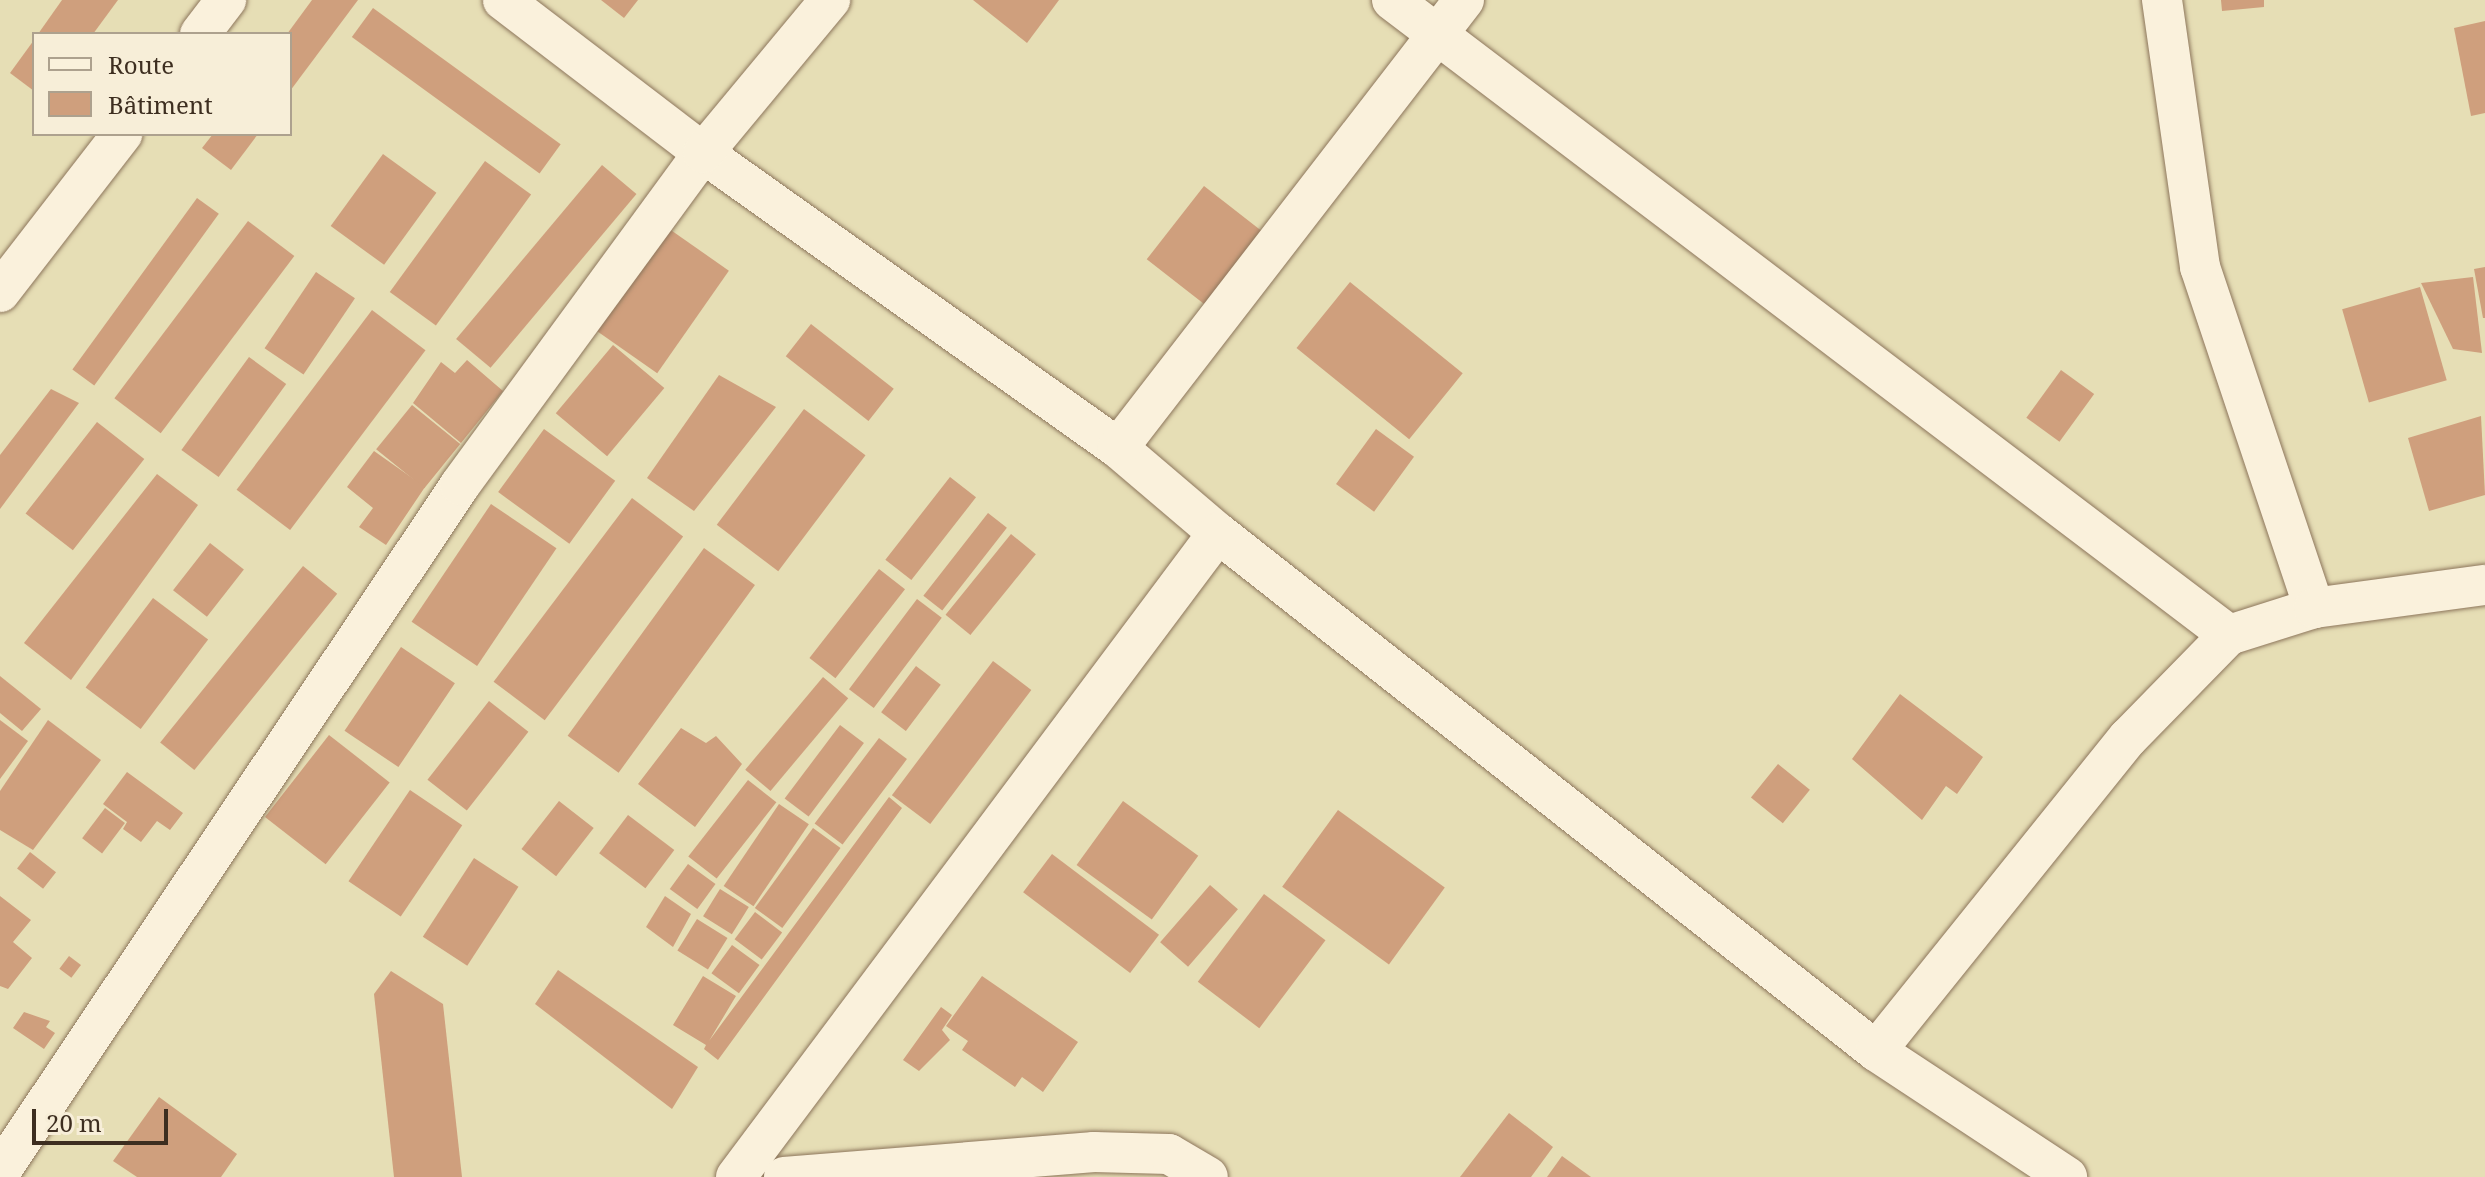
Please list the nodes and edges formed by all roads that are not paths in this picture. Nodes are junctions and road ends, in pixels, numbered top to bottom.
1 (226, 0) edge
2 (503, 0) edge
3 (830, 0) edge
4 (1392, 0) edge
5 (1464, 0) edge
6 (2162, 0) edge
7 (202, 32) edge
8 (1439, 33) junction
9 (120, 136) edge
10 (703, 153) junction
11 (0, 292) edge
12 (1118, 448) junction
13 (1218, 533) junction
14 (2485, 585) edge
15 (2314, 608) junction
16 (2229, 635) junction
17 (1876, 1051) junction
18 (0, 1172) edge
19 (2051, 1172) edge
20 (736, 1177) edge
21 (784, 1177) edge
22 (1208, 1177) edge

1 - 7 street
2 - 10 street
3 - 10 street
4 - 8 street
5 - 8 street
6 - 15 street
8 - 12 street
8 - 16 street
9 - 11 street
10 - 12 street
10 - 18 street
12 - 13 street
13 - 17 street
13 - 20 street
14 - 15 street
15 - 16 street
16 - 17 street
17 - 19 street
21 - 22 street

